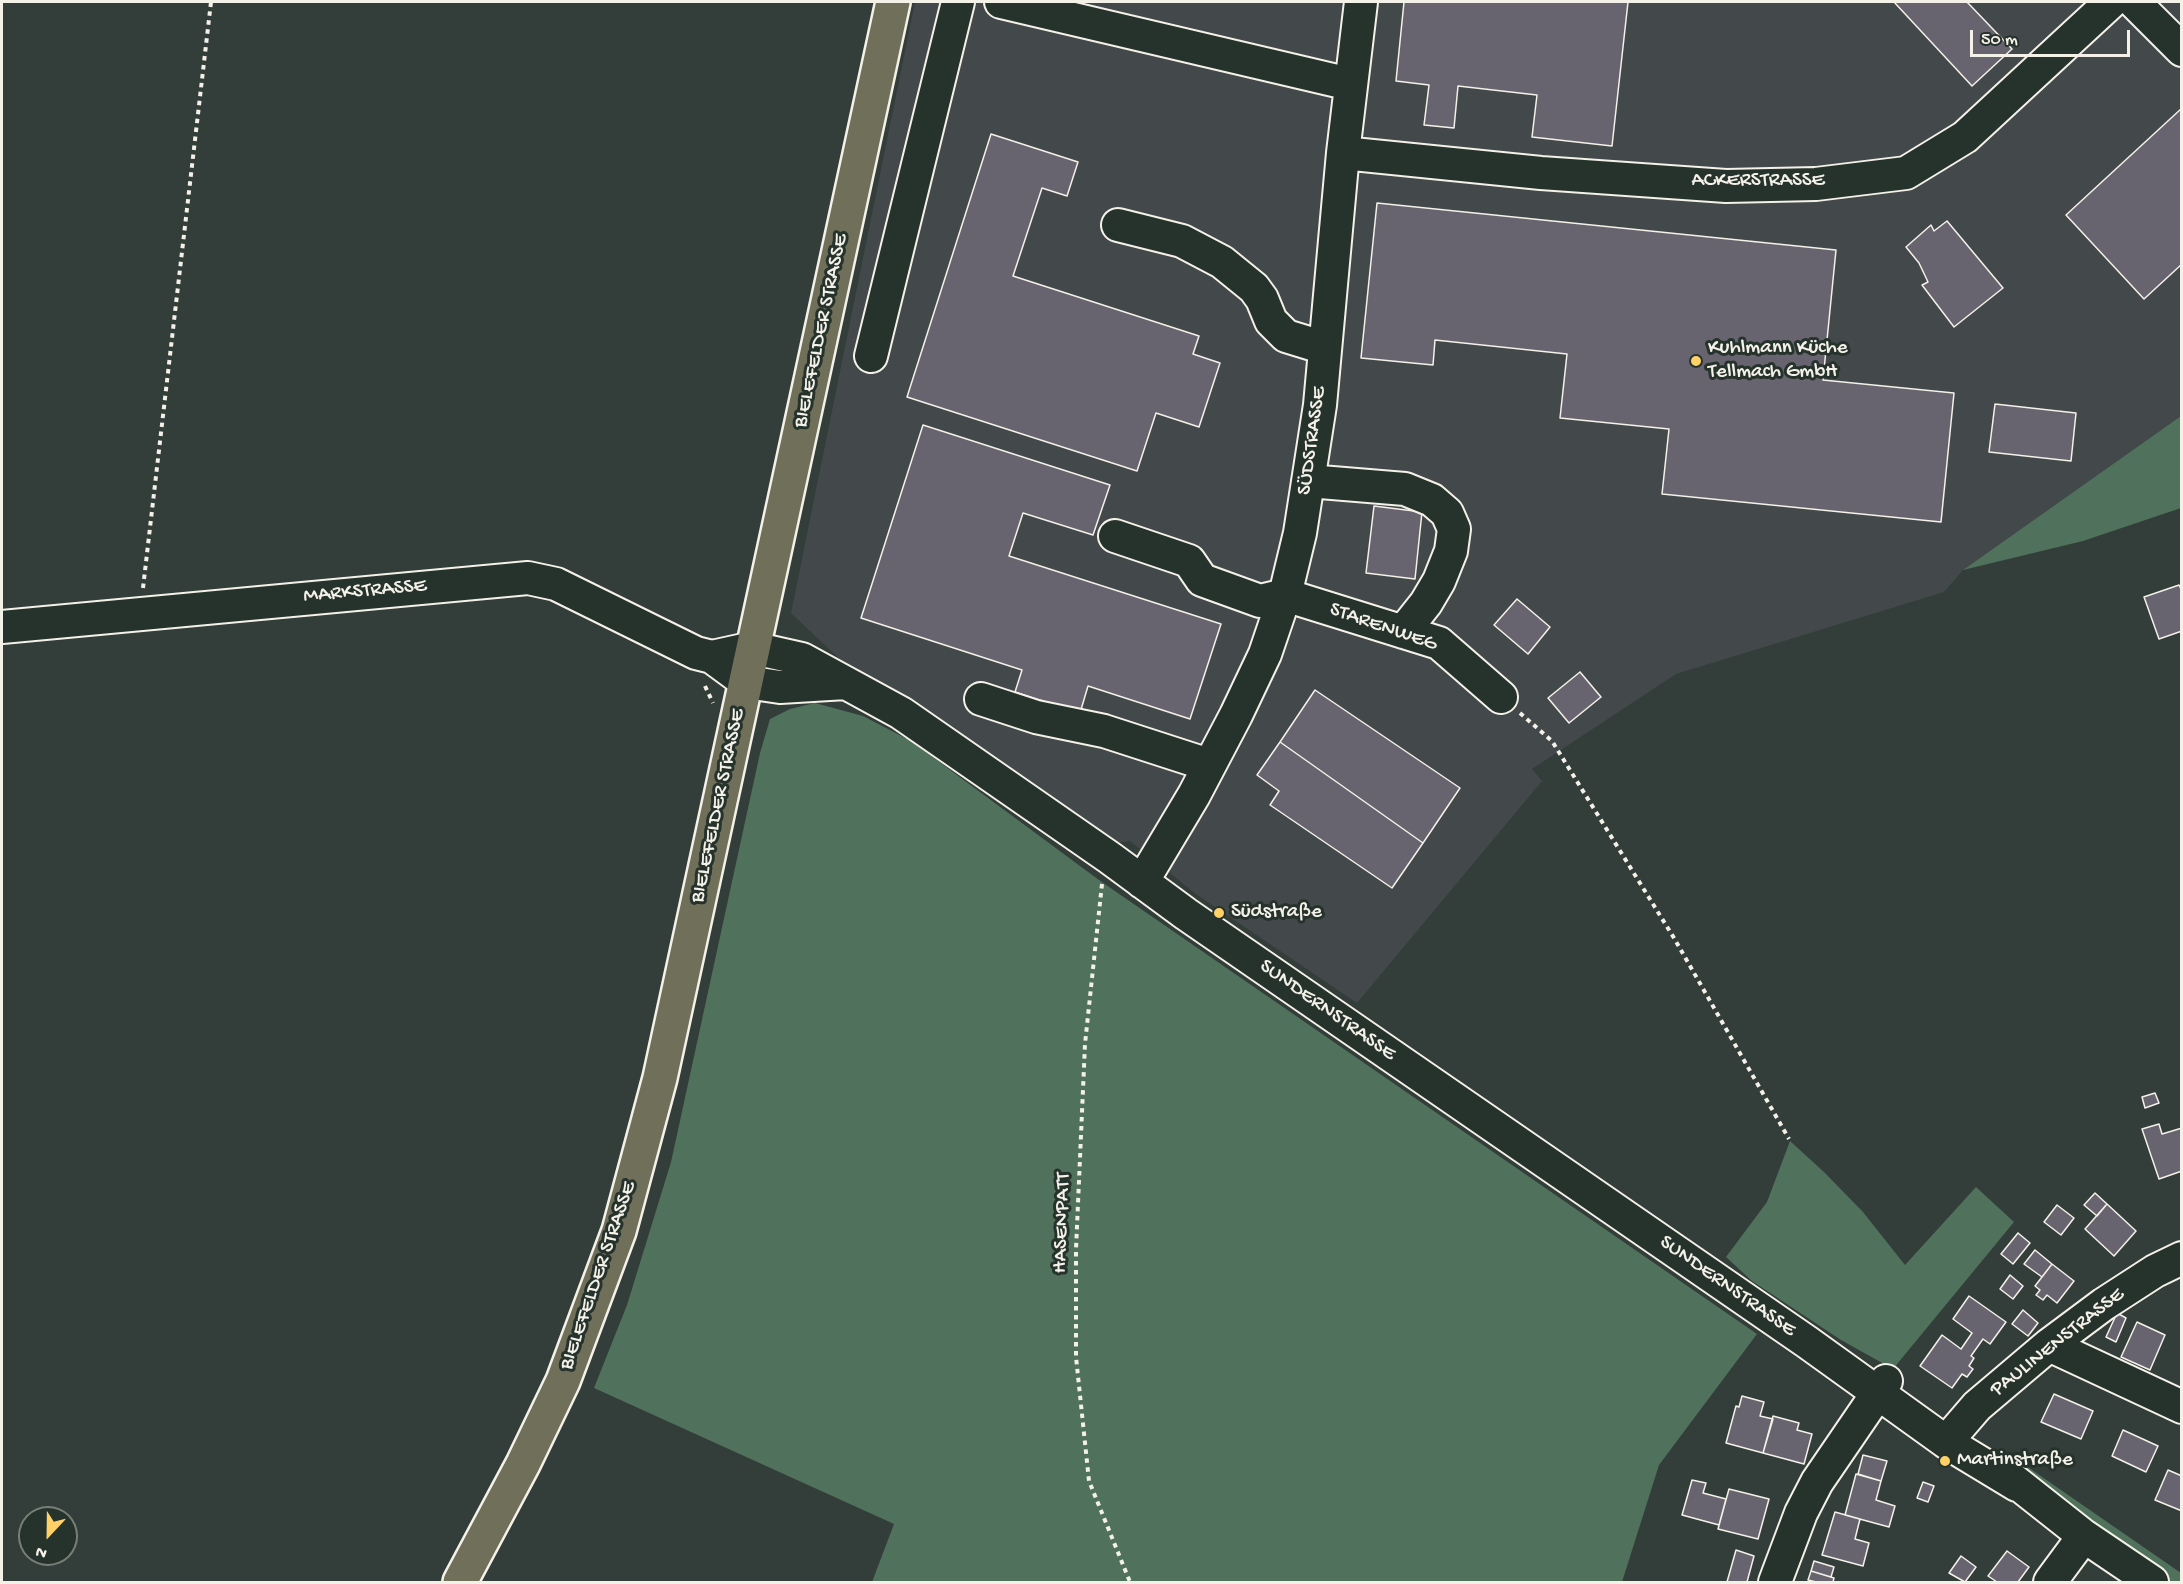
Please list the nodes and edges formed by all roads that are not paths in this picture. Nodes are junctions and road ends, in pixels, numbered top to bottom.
1 (893, 2) edge
2 (958, 2) edge
3 (1001, 2) edge
4 (1360, 2) edge
5 (2111, 2) edge
6 (2134, 2) edge
7 (2179, 43) edge
8 (1350, 84) junction
9 (1343, 153) junction
10 (1118, 225) dead end
11 (1325, 348) junction
12 (871, 356) dead end
13 (1308, 481) junction
14 (1115, 536) dead end
15 (1284, 595) junction
16 (2, 627) edge
17 (1403, 632) junction
18 (753, 648) junction
19 (704, 669) junction
20 (846, 683) junction
21 (743, 696) junction
22 (1501, 697) road end
23 (981, 699) dead end
24 (1209, 765) junction
25 (1142, 882) junction
26 (2181, 1258) edge
27 (2049, 1346) junction
28 (1881, 1387) junction
29 (2181, 1407) edge
30 (1951, 1436) junction
31 (2084, 1536) junction
32 (460, 1582) edge
33 (1775, 1582) edge
34 (2050, 1582) edge
35 (2152, 1582) edge

1 - 18 main road, BIELEFELDER STRASSE
2 - 12 street
3 - 8 street
4 - 8 street, SÜDSTRASSE
5 - 9 street, ACKERSTRASSE
6 - 7 street
8 - 9 street, SÜDSTRASSE
9 - 11 street, SÜDSTRASSE
10 - 11 street
11 - 13 street, SÜDSTRASSE
13 - 15 street, SÜDSTRASSE
13 - 17 street
14 - 15 street
15 - 17 street, STARENWEG
15 - 24 street, SÜDSTRASSE
16 - 19 street, MARKSTRASSE
17 - 22 street, STARENWEG
18 - 19 street
18 - 20 street, SUNDERNSTRASSE
18 - 21 main road, BIELEFELDER STRASSE
19 - 21 street, MARKSTRASSE
20 - 21 street
20 - 25 street, SUNDERNSTRASSE
21 - 32 main road, BIELEFELDER STRASSE
23 - 24 street
24 - 25 street, SÜDSTRASSE
25 - 28 street, SUNDERNSTRASSE
26 - 27 street, PAULINENSTRASSE
27 - 29 street
27 - 30 street, PAULINENSTRASSE
28 - 30 street, SUNDERNSTRASSE
28 - 33 street
30 - 31 street, SUNDERNSTRASSE
31 - 34 street
31 - 35 street, SUNDERNSTRASSE

